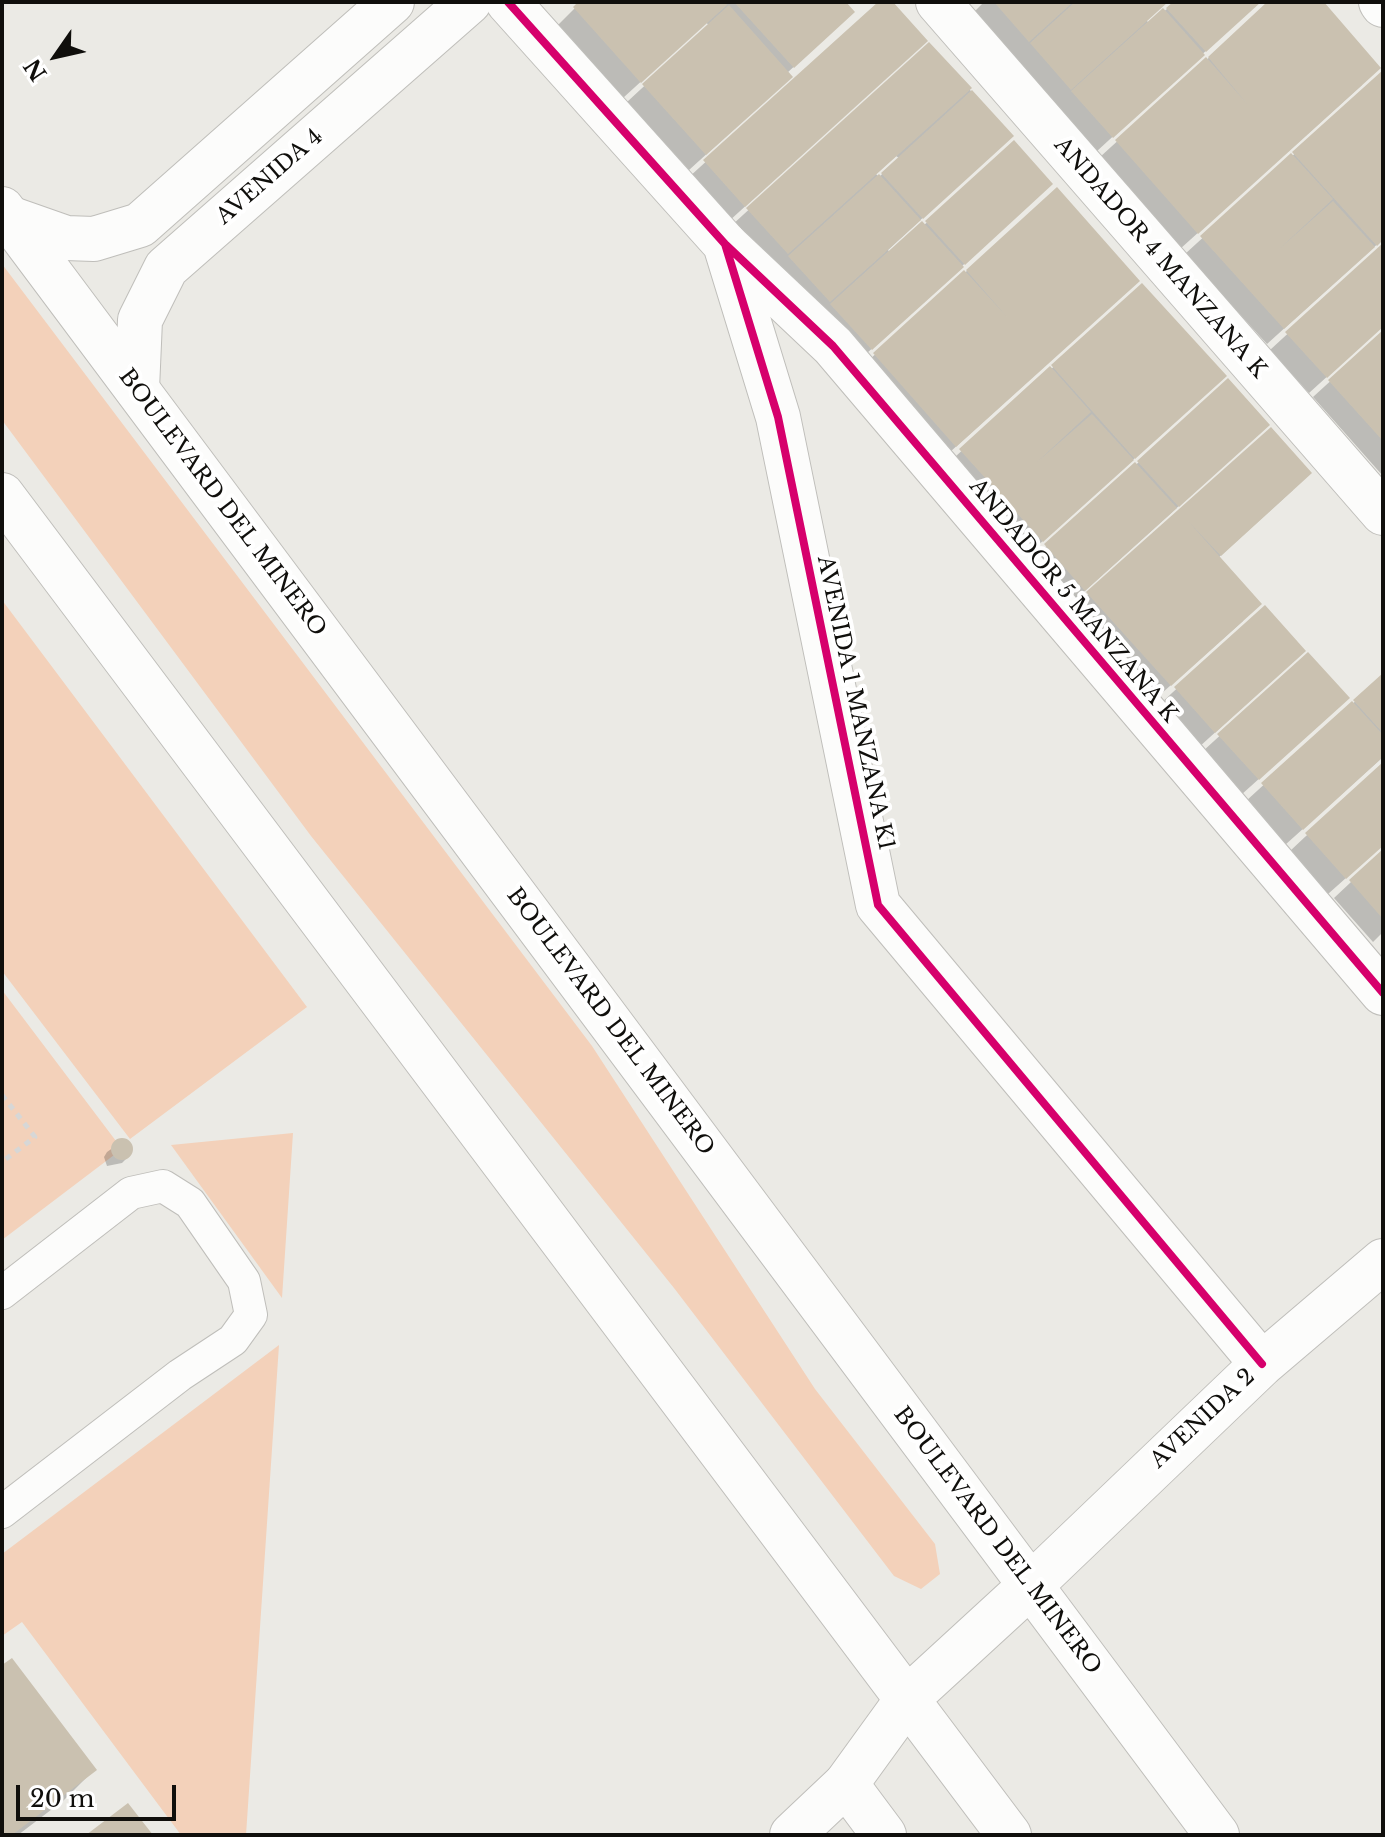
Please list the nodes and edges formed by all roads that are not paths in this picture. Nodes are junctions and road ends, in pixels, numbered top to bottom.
1 (469, 2) edge
2 (508, 2) edge
3 (938, 2) edge
4 (380, 13) edge
5 (402, 61) junction
6 (5, 213) edge
7 (725, 244) junction
8 (137, 389) junction
9 (2, 495) edge
10 (1383, 513) edge
11 (1383, 993) edge
12 (1383, 1261) edge
13 (2, 1293) edge
14 (1262, 1364) junction
15 (2, 1512) edge
16 (1031, 1585) junction
17 (909, 1697) junction
18 (846, 1784) junction
19 (792, 1835) edge
20 (884, 1835) edge
21 (1009, 1835) edge
22 (1217, 1835) edge

1 - 5 street, AVENIDA 4
2 - 7 street, AVENIDA 1 MANZANA K1
3 - 10 street, ANDADOR 4 MANZANA K
4 - 5 street
4 - 6 street
5 - 8 street, AVENIDA 4
6 - 8 street, BOULEVARD DEL MINERO
7 - 11 street, ANDADOR 5 MANZANA K
7 - 14 street, AVENIDA 1 MANZANA K1
8 - 16 street, BOULEVARD DEL MINERO
9 - 17 street
12 - 14 street, AVENIDA 2
13 - 15 lane
14 - 16 street, AVENIDA 2
16 - 17 street, AVENIDA 2
16 - 22 street, BOULEVARD DEL MINERO
17 - 18 street, AVENIDA 2
17 - 21 street
18 - 19 street, AVENIDA 2
18 - 20 street

